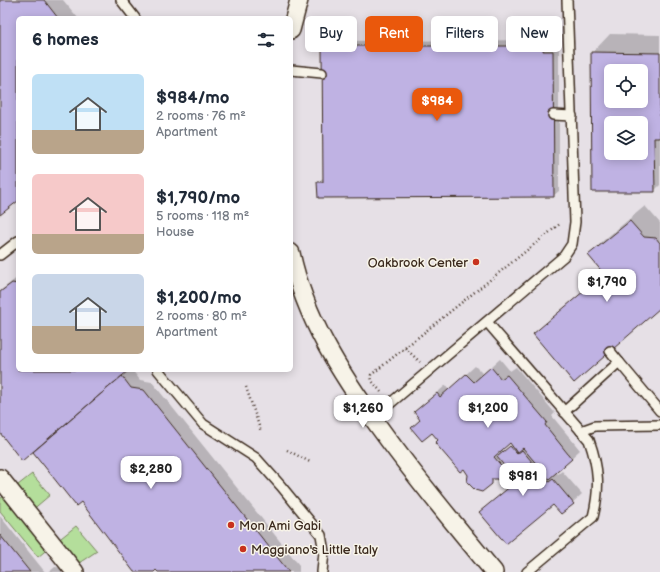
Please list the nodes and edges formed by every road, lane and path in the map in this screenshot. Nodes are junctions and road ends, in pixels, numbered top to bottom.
1 (121, 0) edge
2 (298, 0) edge
3 (567, 0) edge
4 (133, 16) edge
5 (293, 21) edge
6 (293, 70) edge
7 (322, 74) dead end
8 (554, 115) dead end
9 (572, 116) junction
10 (561, 222) dead end
11 (16, 243) edge
12 (0, 255) edge
13 (293, 262) edge
14 (486, 322) junction
15 (405, 348) junction
16 (610, 351) dead end
17 (619, 362) junction
18 (429, 370) junction
19 (160, 372) edge
20 (246, 388) dead end
21 (381, 392) dead end
22 (660, 411) edge
23 (564, 412) junction
24 (373, 418) junction
25 (660, 425) edge
26 (581, 430) junction
27 (261, 432) dead end
28 (287, 450) dead end
29 (310, 462) dead end
30 (0, 478) edge
31 (75, 572) edge
32 (322, 572) edge
33 (494, 572) edge
34 (527, 572) edge

1 - 4 lane
2 - 5 street
3 - 9 lane
6 - 7 lane
8 - 9 lane
9 - 14 lane
10 - 15 path
11 - 12 lane
13 - 24 street
14 - 18 lane
14 - 23 lane
15 - 18 path
15 - 21 path
16 - 17 lane
17 - 22 lane
17 - 23 lane
18 - 24 lane
19 - 32 lane
20 - 27 path
23 - 26 lane
24 - 33 street
25 - 26 lane
26 - 34 lane
28 - 29 path
30 - 31 street

